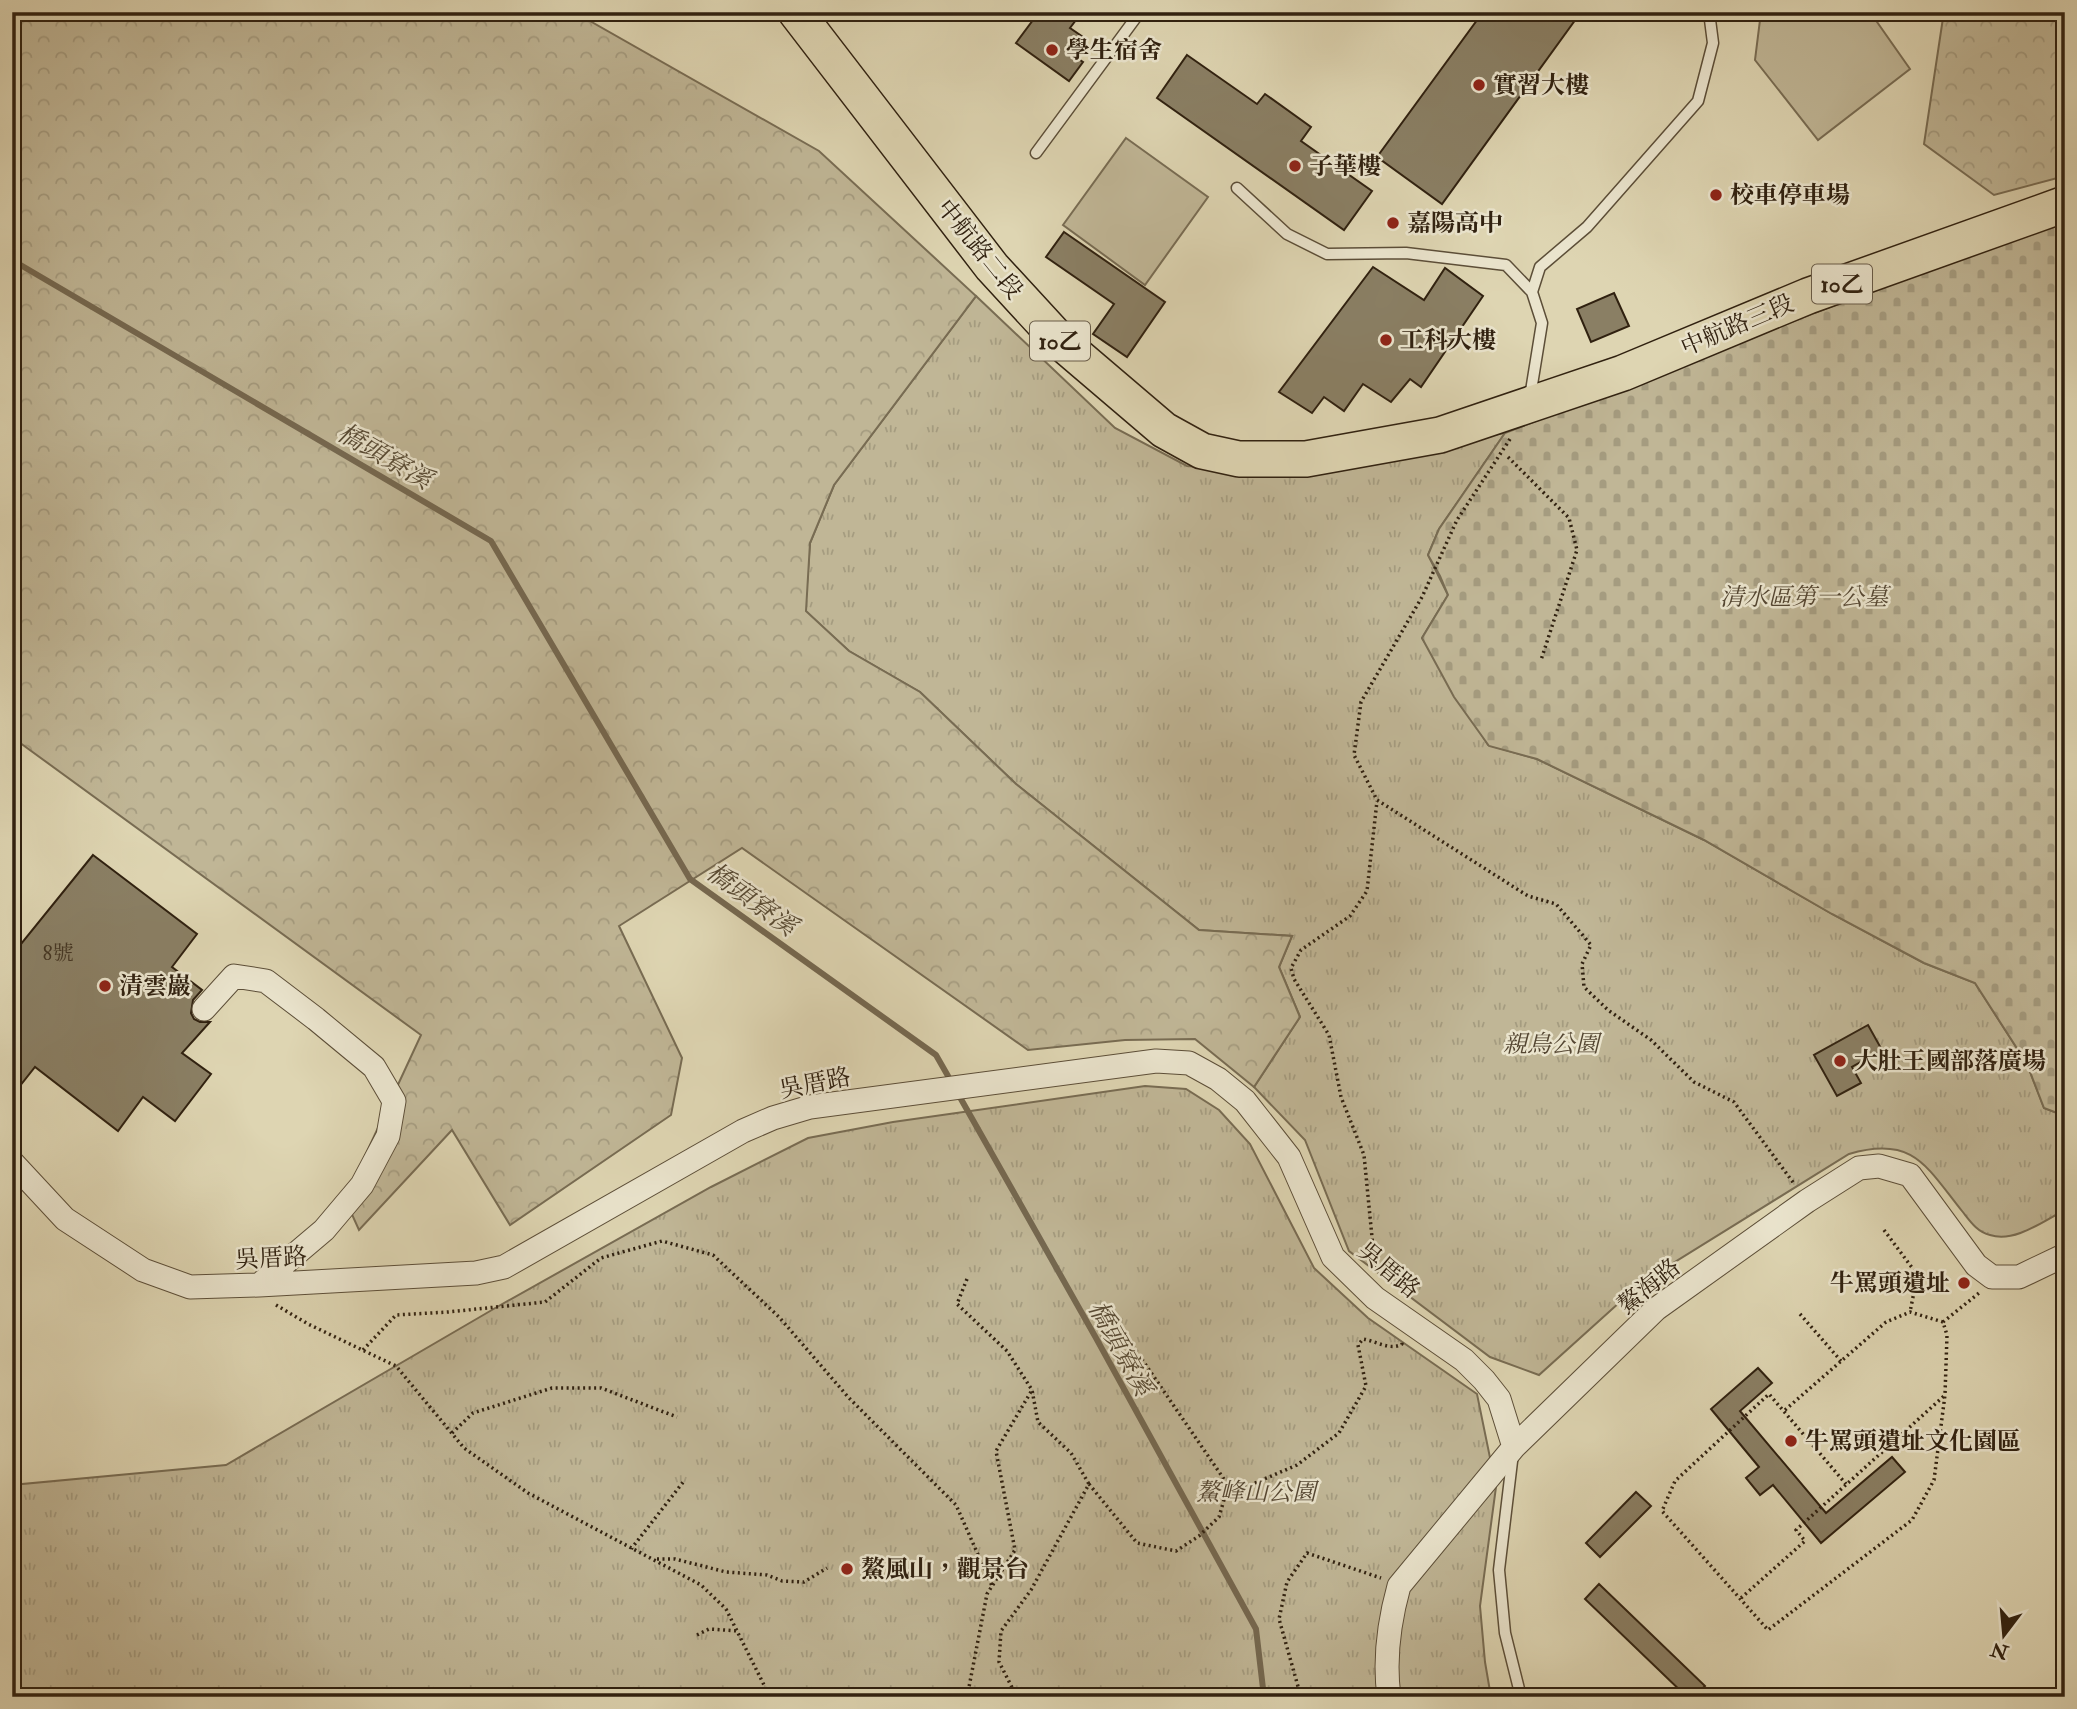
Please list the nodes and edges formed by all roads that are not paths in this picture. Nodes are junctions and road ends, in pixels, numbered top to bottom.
1 (796, 12) edge
2 (1140, 12) edge
3 (1709, 12) edge
4 (1036, 153) dead end
5 (1237, 188) dead end
6 (2065, 204) edge
7 (1532, 292) junction
8 (1528, 406) junction
9 (204, 1009) dead end
10 (12, 1162) edge
11 (2065, 1255) edge
12 (265, 1293) junction
13 (1514, 1447) junction
14 (1389, 1697) edge
15 (1521, 1697) edge

1 - 8 main road, 中航路二段 / 10乙
2 - 4 lane
3 - 7 lane
5 - 7 lane
6 - 8 main road, 中航路三段 / 10乙
7 - 8 lane
9 - 12 street
10 - 12 street, 吳厝路
11 - 13 street, 鰲海路
12 - 13 street, 吳厝路
13 - 14 street, 鰲海路
13 - 15 lane

